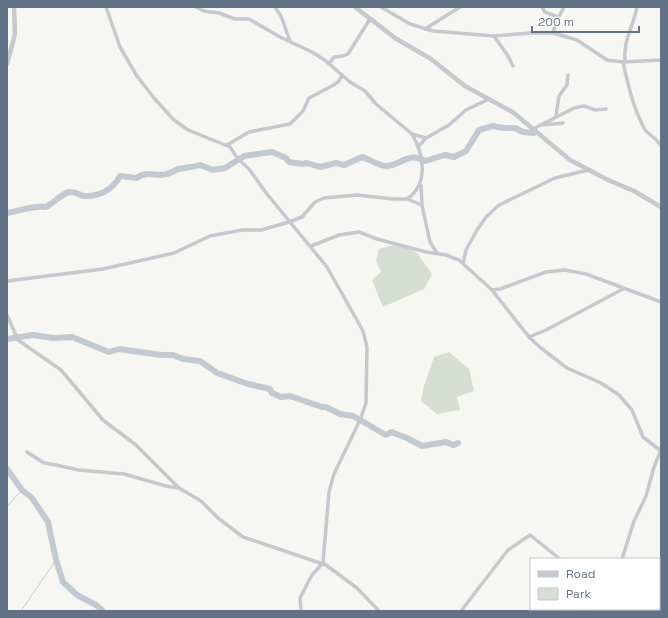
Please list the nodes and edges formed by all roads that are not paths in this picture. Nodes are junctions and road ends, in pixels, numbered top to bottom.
1 (14, 7) edge
2 (106, 7) edge
3 (196, 7) edge
4 (215, 7) edge
5 (275, 7) edge
6 (355, 7) edge
7 (381, 7) edge
8 (460, 7) edge
9 (542, 7) edge
10 (564, 7) edge
11 (637, 7) edge
12 (219, 13) junction
13 (558, 17) junction
14 (370, 19) junction
15 (425, 29) junction
16 (553, 33) junction
17 (494, 36) junction
18 (290, 41) junction
19 (661, 60) edge
20 (624, 62) junction
21 (7, 64) edge
22 (329, 64) junction
23 (513, 66) dead end
24 (568, 75) dead end
25 (342, 76) junction
26 (489, 100) junction
27 (606, 109) dead end
28 (556, 115) junction
29 (563, 123) dead end
30 (541, 125) junction
31 (533, 128) junction
32 (412, 134) junction
33 (426, 138) junction
34 (660, 144) edge
35 (227, 145) junction
36 (418, 147) junction
37 (588, 170) junction
38 (420, 185) junction
39 (407, 199) junction
40 (422, 205) junction
41 (661, 207) edge
42 (289, 222) junction
43 (311, 246) junction
44 (437, 253) junction
45 (463, 263) junction
46 (7, 281) edge
47 (623, 289) junction
48 (492, 290) junction
49 (661, 302) edge
50 (7, 315) edge
51 (529, 337) junction
52 (661, 451) edge
53 (27, 452) dead end
54 (179, 488) junction
55 (559, 558) edge
56 (622, 558) edge
57 (323, 564) junction
58 (301, 611) edge
59 (379, 611) edge
60 (460, 611) edge

1 - 21 street
2 - 35 street
3 - 12 street
4 - 12 street
5 - 18 street
6 - 14 street
7 - 15 street
8 - 15 street
9 - 13 street
10 - 13 street
11 - 20 street
12 - 18 street
13 - 16 street
14 - 22 street
14 - 26 street
15 - 17 street
16 - 17 street
16 - 20 street
17 - 23 street
18 - 22 street
19 - 20 street
20 - 34 street
22 - 25 street
24 - 28 street
25 - 32 street
25 - 35 street
26 - 31 street
26 - 33 street
27 - 28 street
28 - 30 street
29 - 30 street
30 - 31 street
31 - 37 street
32 - 33 street
32 - 36 street
33 - 36 street
35 - 42 street
36 - 38 street
37 - 41 street
37 - 45 street
38 - 39 street
38 - 40 street
39 - 40 street
39 - 42 street
40 - 44 street
42 - 43 street
42 - 46 street
43 - 44 street
43 - 57 street
44 - 45 street
45 - 48 street
47 - 48 street
47 - 49 street
47 - 51 street
48 - 51 street
50 - 54 street
51 - 52 street
52 - 56 street
53 - 54 street
54 - 57 street
55 - 60 street
57 - 58 street
57 - 59 street

